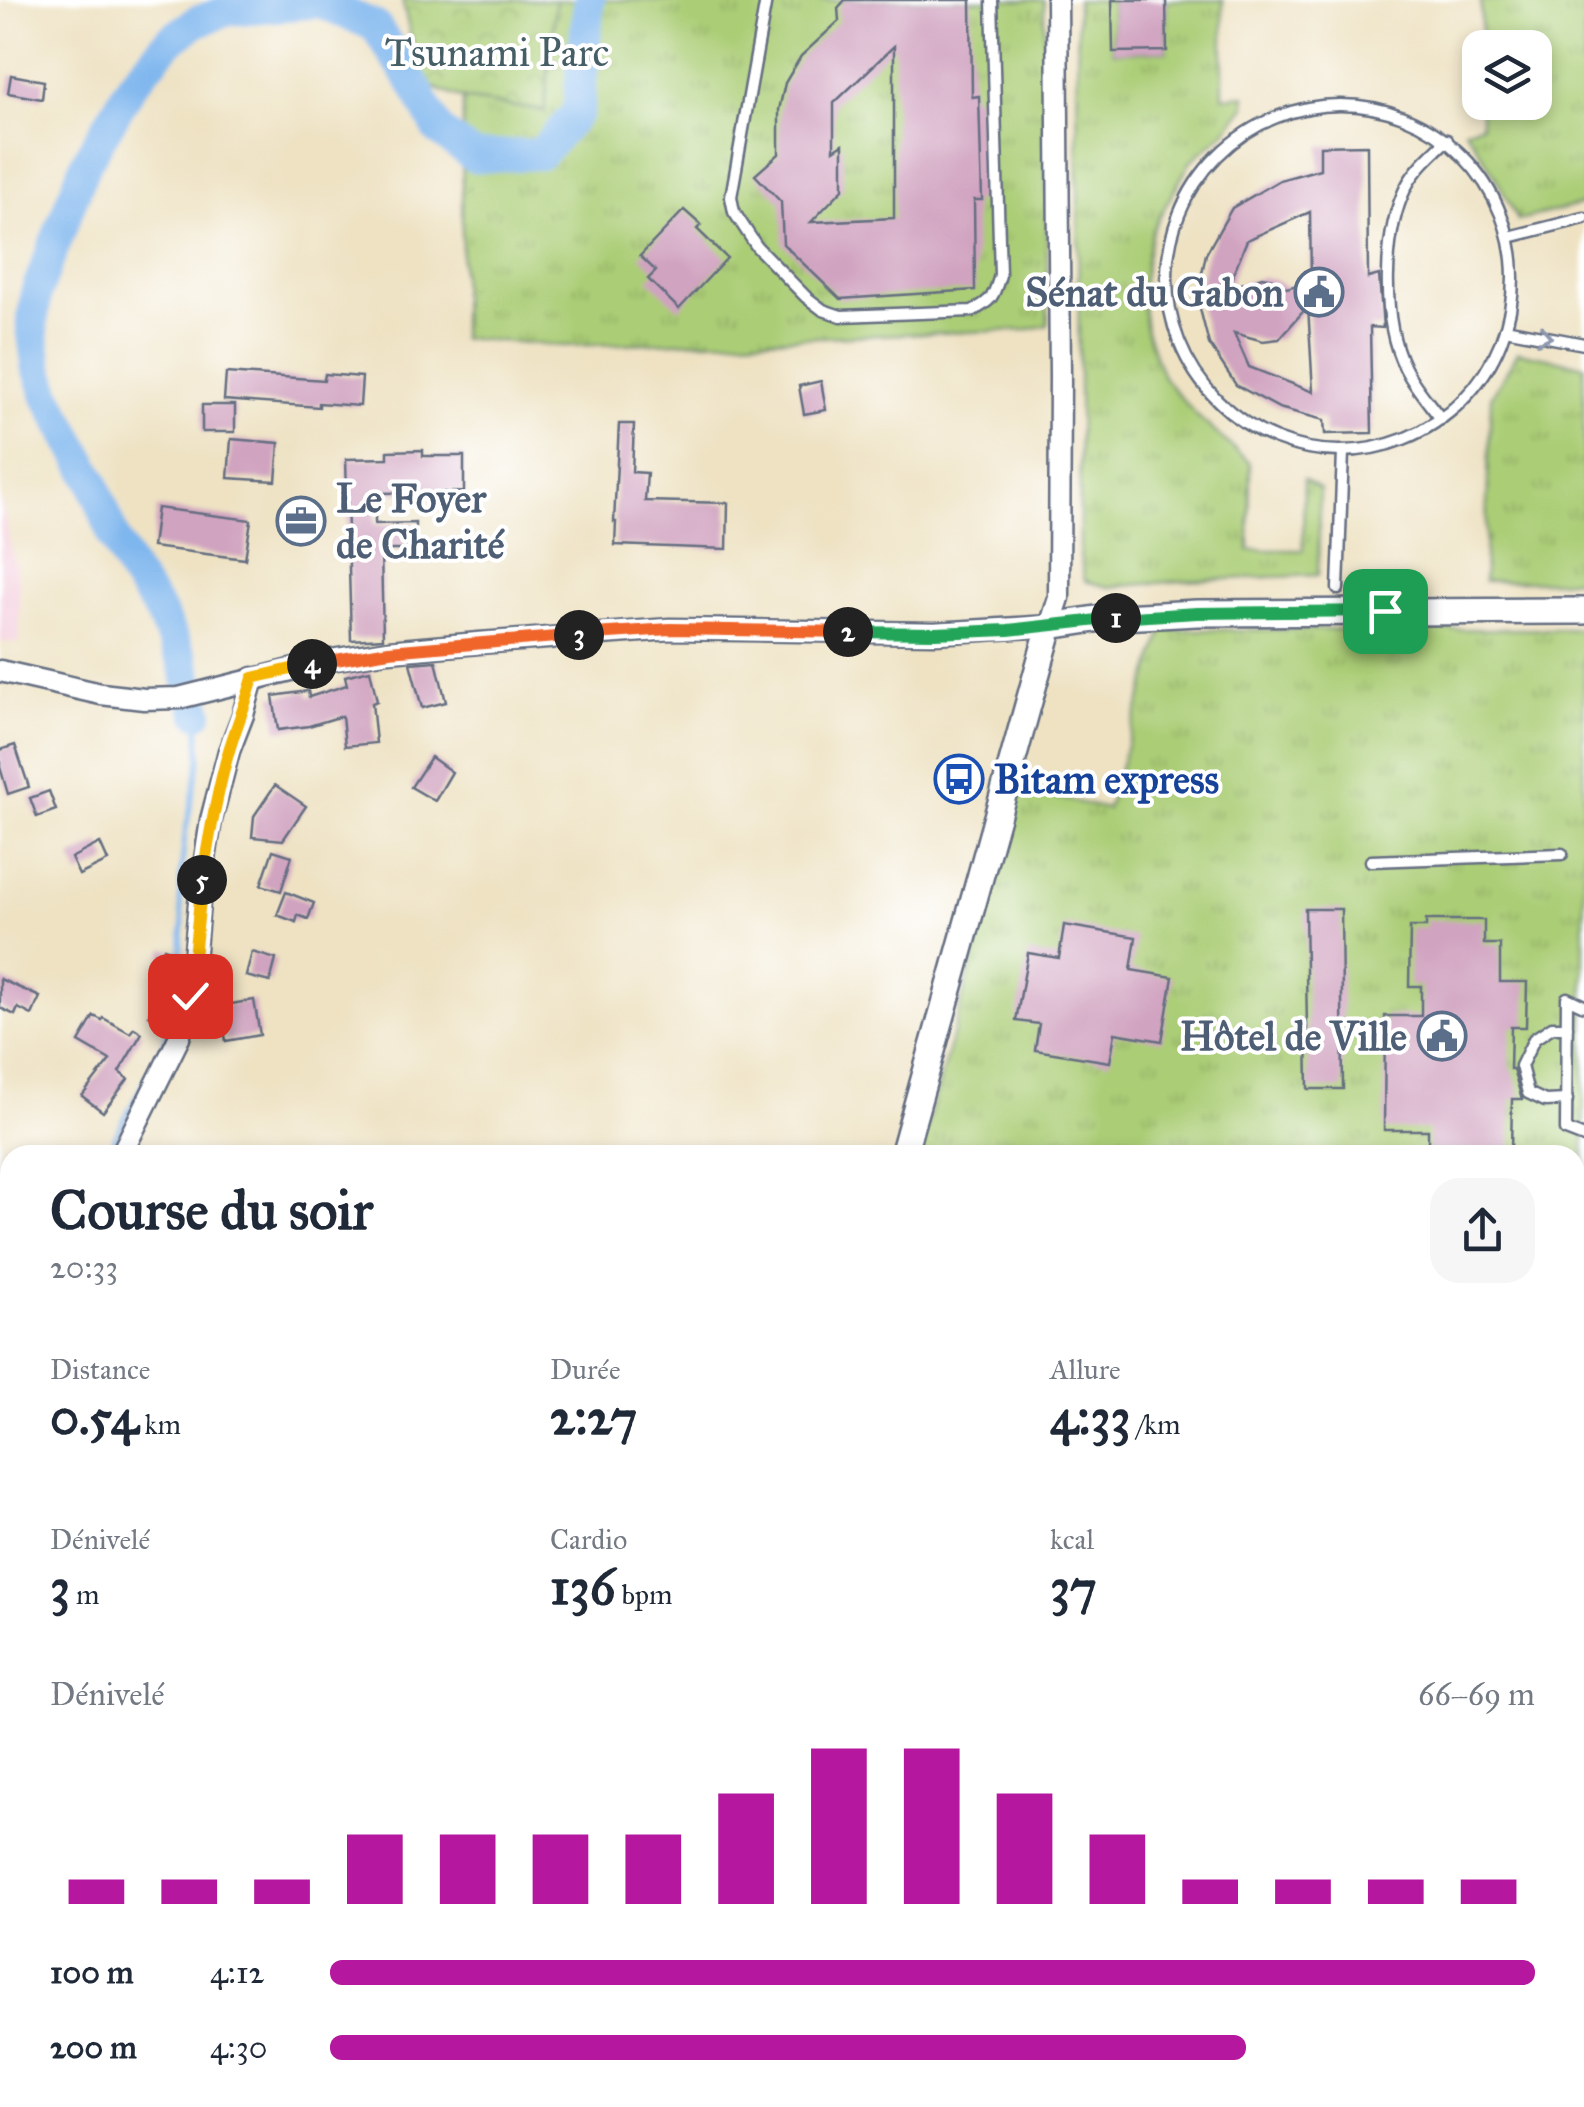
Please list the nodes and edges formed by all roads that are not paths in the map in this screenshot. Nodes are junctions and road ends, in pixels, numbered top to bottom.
1 (766, 0) edge
2 (992, 0) edge
3 (1057, 0) edge
4 (1447, 140) junction
5 (1584, 218) edge
6 (1509, 237) junction
7 (1506, 329) junction
8 (1584, 344) edge
9 (1441, 419) junction
10 (1344, 452) junction
11 (1338, 589) dead end
12 (1584, 611) edge
13 (1050, 626) junction
14 (0, 672) edge
15 (253, 678) junction
16 (1562, 854) dead end
17 (1371, 861) dead end
18 (1584, 1006) edge
19 (1568, 1027) junction
20 (1567, 1100) junction
21 (1584, 1137) edge
22 (126, 1145) edge
23 (905, 1145) edge

1 - 2 lane
3 - 13 street
4 - 6 lane
4 - 9 lane
4 - 10 lane
5 - 6 lane
6 - 7 lane
7 -> 8 lane
7 - 9 lane
9 - 10 lane
10 - 11 lane
12 - 13 street
13 - 15 street
13 - 23 street
14 - 15 street
15 - 22 street
16 - 17 lane
18 - 19 lane
19 - 20 lane
19 - 20 lane
20 - 21 lane

